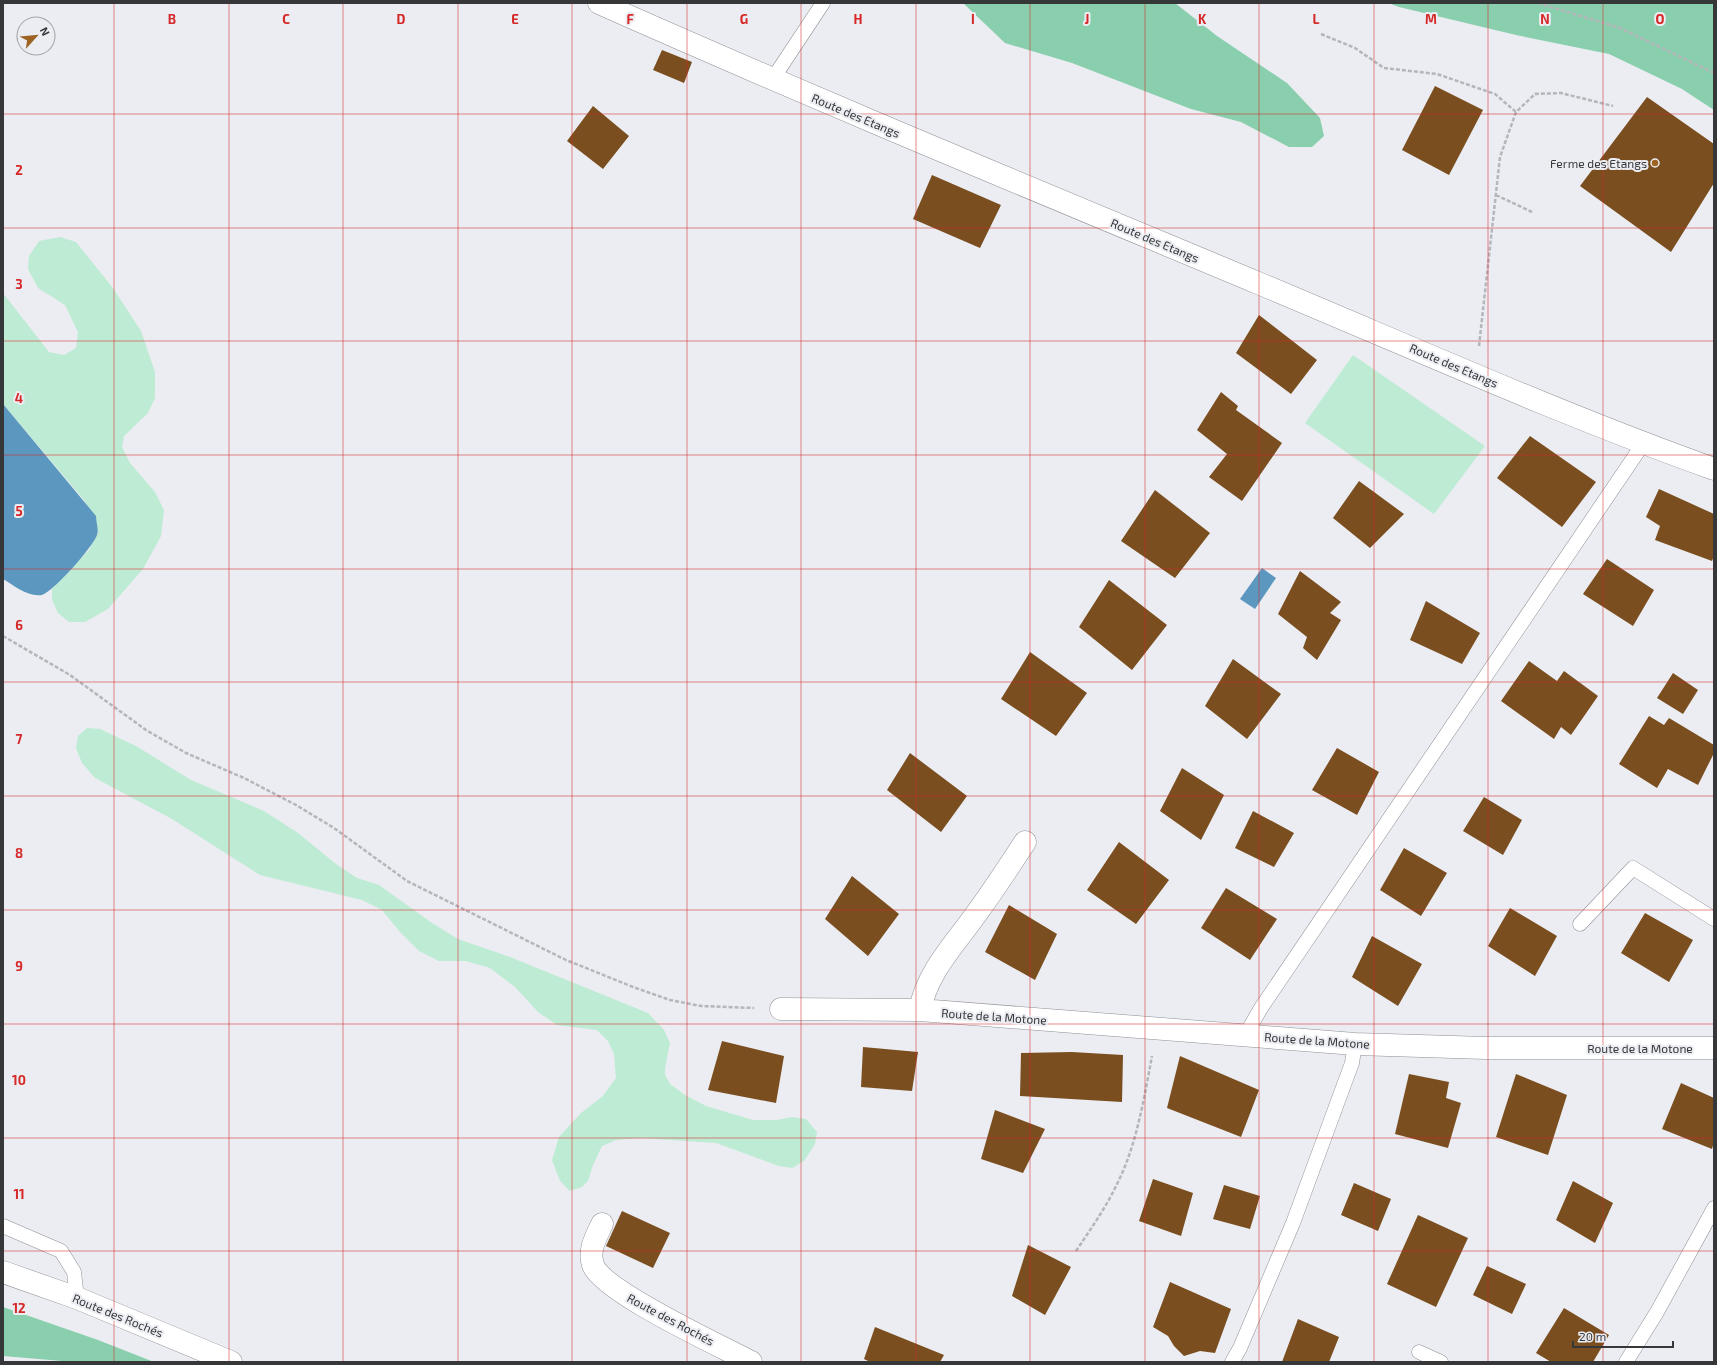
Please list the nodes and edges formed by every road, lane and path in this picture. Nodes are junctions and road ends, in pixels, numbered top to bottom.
1 (599, 3) edge
2 (823, 3) edge
3 (1538, 3) edge
4 (1321, 34) dead end
5 (1714, 73) edge
6 (772, 80) junction
7 (1613, 106) dead end
8 (1516, 112) junction
9 (1496, 195) junction
10 (1532, 212) dead end
11 (1476, 374) junction
12 (1643, 444) junction
13 (1714, 469) edge
14 (3, 636) edge
15 (1025, 842) dead end
16 (1714, 919) edge
17 (1580, 924) dead end
18 (781, 1009) joint
19 (920, 1010) junction
20 (1157, 1028) junction
21 (1246, 1034) junction
22 (1355, 1044) junction
23 (1714, 1048) edge
24 (1714, 1208) edge
25 (602, 1224) dead end
26 (3, 1226) edge
27 (1076, 1251) dead end
28 (3, 1272) edge
29 (77, 1298) junction
30 (1419, 1352) dead end
31 (231, 1362) edge
32 (751, 1362) edge
33 (1232, 1362) edge
34 (1441, 1362) edge
35 (1626, 1362) edge

1 - 6 street, Route des Etangs
2 - 6 lane
3 - 5 path
4 - 8 path
6 - 11 street, Route des Etangs
7 - 8 path
8 - 9 path
9 - 10 path
9 - 11 path
11 - 12 street, Route des Etangs
12 - 13 street, Route des Etangs
12 - 21 lane
14 - 18 path
15 - 19 street
16 - 17 lane
18 - 19 street, Route de la Motone
19 - 20 street, Route de la Motone
20 - 21 street, Route de la Motone
20 - 27 path
21 - 22 street, Route de la Motone
22 - 23 street, Route de la Motone
22 - 33 lane
24 - 35 lane
25 - 32 street, Route des Rochés
26 - 29 lane
28 - 29 street, Route des Rochés
29 - 31 street, Route des Rochés
30 - 34 lane

